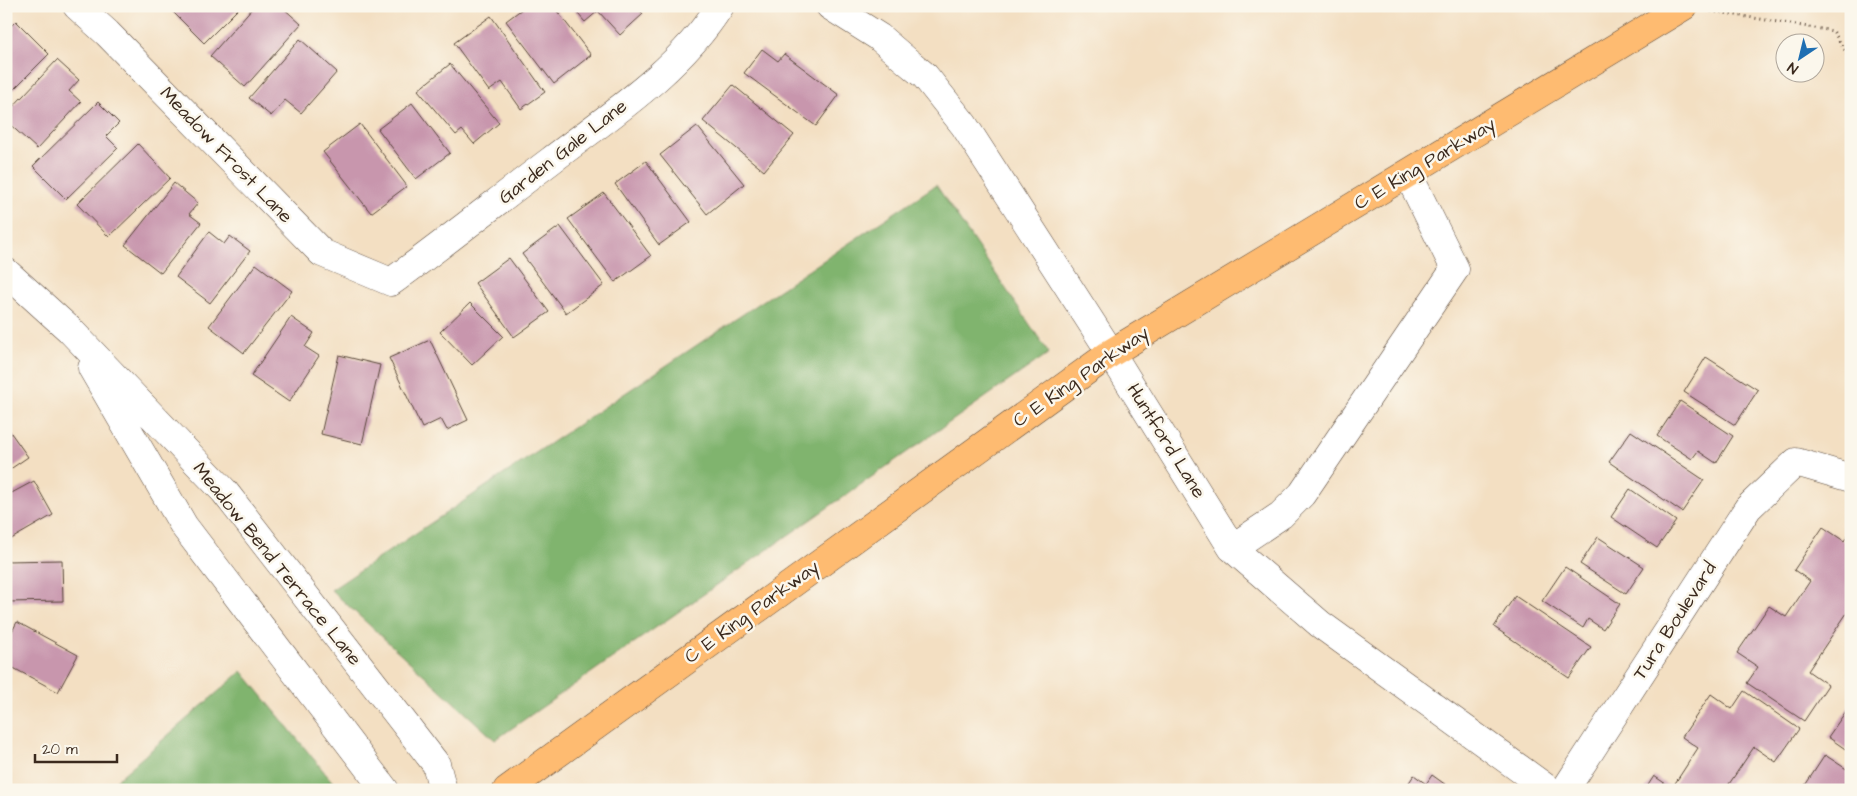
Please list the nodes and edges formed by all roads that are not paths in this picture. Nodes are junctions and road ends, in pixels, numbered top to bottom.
1 (77, 6) edge
2 (720, 6) edge
3 (830, 6) edge
4 (1684, 6) edge
5 (1408, 174) junction
6 (6, 272) edge
7 (391, 282) joint
8 (70, 330) junction
9 (1111, 353) junction
10 (1851, 478) edge
11 (1232, 548) junction
12 (385, 790) edge
13 (443, 790) edge
14 (506, 790) edge
15 (1549, 790) edge
16 (1565, 790) edge

1 - 7 street, Meadow Frost Lane
2 - 7 street, Garden Gale Lane
3 - 9 street, Huntford Lane
4 - 5 main road, C E King Parkway
5 - 9 main road, C E King Parkway
5 - 11 street
6 - 8 street, Meadow Bend Terrace Lane
8 - 12 street, Meadow Bend Terrace Lane
8 - 13 street, Meadow Bend Terrace Lane
9 - 11 street, Huntford Lane
9 - 14 main road, C E King Parkway
10 - 16 street, Tura Boulevard
11 - 15 street, Huntford Lane

